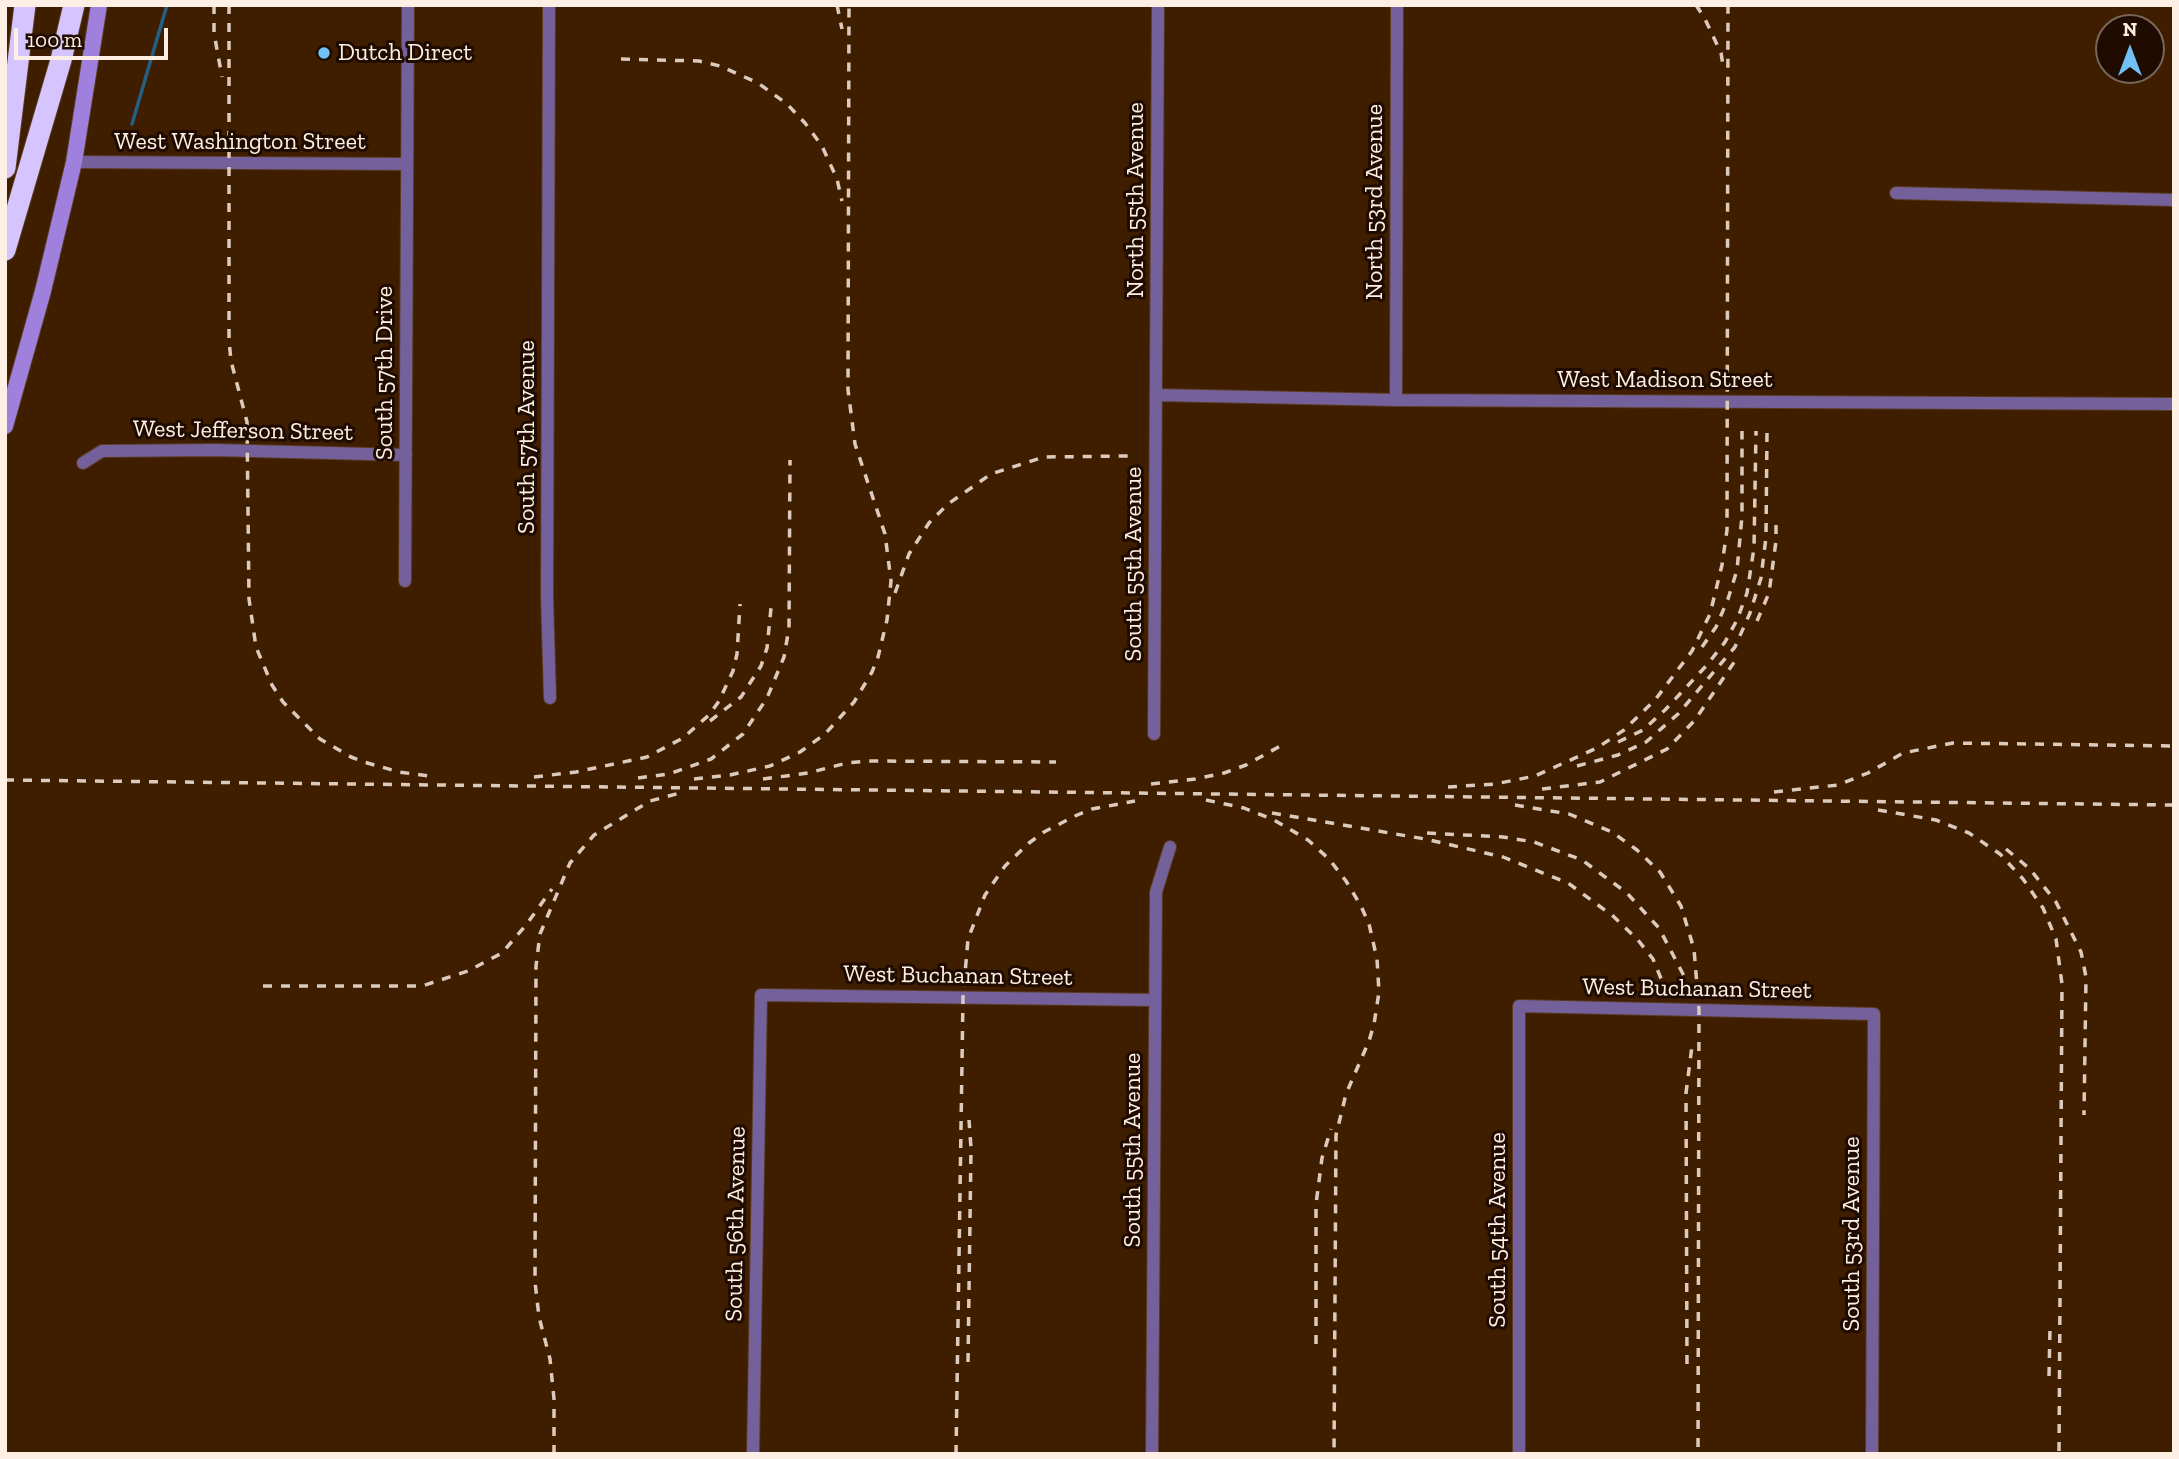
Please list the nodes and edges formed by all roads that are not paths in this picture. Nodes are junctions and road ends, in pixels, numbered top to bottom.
1 (25, 5) edge
2 (74, 5) edge
3 (99, 5) edge
4 (408, 5) edge
5 (549, 5) edge
6 (1158, 5) edge
7 (1397, 5) edge
8 (74, 162) junction
9 (407, 164) junction
10 (5, 168) edge
11 (1895, 193) dead end
12 (2174, 200) edge
13 (5, 250) edge
14 (1157, 395) junction
15 (1396, 400) junction
16 (2174, 404) edge
17 (5, 426) edge
18 (406, 455) junction
19 (83, 463) dead end
20 (405, 581) dead end
21 (550, 698) dead end
22 (1154, 734) dead end
23 (1170, 848) dead end
24 (761, 995) joint
25 (1155, 1000) junction
26 (1519, 1006) joint
27 (1874, 1014) joint
28 (753, 1454) edge
29 (1152, 1454) edge
30 (1519, 1454) edge
31 (1872, 1454) edge

1 - 10 highway
2 - 13 highway
3 - 8 main road
4 - 9 street, South 57th Drive
5 - 21 street, South 57th Avenue
6 - 14 street, North 55th Avenue
7 - 15 street, North 53rd Avenue
8 - 9 street, West Washington Street
8 - 17 main road
9 - 18 street, South 57th Drive
11 - 12 street
14 - 15 street, West Madison Street
14 - 22 street, South 55th Avenue
15 - 16 street, West Madison Street
18 - 19 street, West Jefferson Street
18 - 20 street, South 57th Drive
23 - 25 street, South 55th Avenue
24 - 25 street, West Buchanan Street
24 - 28 street, South 56th Avenue
25 - 29 street, South 55th Avenue
26 - 27 street, West Buchanan Street
26 - 30 street, South 54th Avenue
27 - 31 street, South 53rd Avenue

